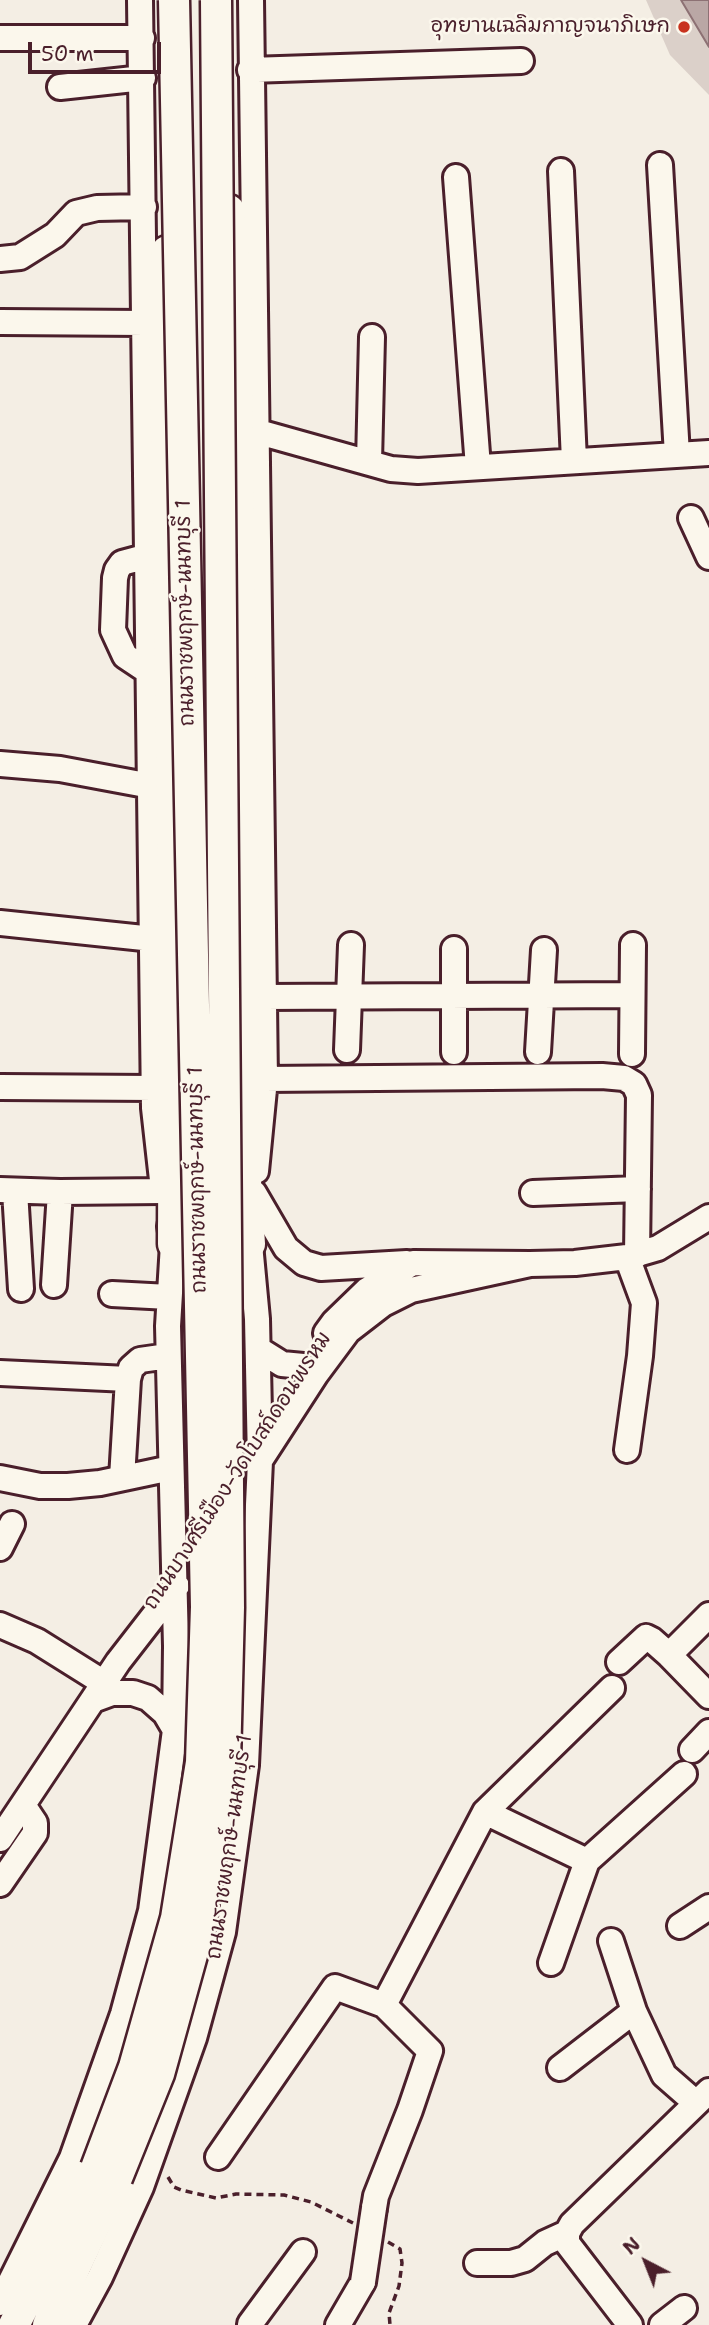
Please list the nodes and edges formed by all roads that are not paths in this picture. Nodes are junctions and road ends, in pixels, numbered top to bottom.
1 (140, 0) edge
2 (174, 0) edge
3 (216, 0) edge
4 (251, 0) edge
5 (0, 38) edge
6 (142, 38) junction
7 (521, 61) dead end
8 (215, 64) junction
9 (175, 67) junction
10 (250, 70) junction
11 (143, 78) junction
12 (60, 87) dead end
13 (660, 165) dead end
14 (561, 171) dead end
15 (456, 177) dead end
16 (144, 207) junction
17 (0, 259) edge
18 (0, 322) edge
19 (145, 323) junction
20 (373, 337) dead end
21 (255, 431) junction
22 (709, 453) edge
23 (677, 455) junction
24 (574, 461) junction
25 (369, 462) junction
26 (478, 467) junction
27 (691, 518) dead end
28 (148, 556) junction
29 (709, 557) edge
30 (149, 672) junction
31 (0, 764) edge
32 (151, 786) junction
33 (0, 923) edge
34 (163, 935) junction
35 (633, 944) dead end
36 (351, 945) dead end
37 (454, 949) dead end
38 (544, 950) dead end
39 (541, 995) junction
40 (632, 995) junction
41 (350, 996) junction
42 (454, 996) junction
43 (264, 997) junction
44 (347, 1050) dead end
45 (454, 1052) dead end
46 (538, 1052) dead end
47 (632, 1054) dead end
48 (0, 1072) edge
49 (265, 1079) junction
50 (154, 1081) junction
51 (0, 1087) edge
52 (638, 1189) junction
53 (8, 1190) edge
54 (163, 1191) junction
55 (60, 1192) junction
56 (254, 1193) junction
57 (533, 1193) dead end
58 (709, 1217) edge
59 (173, 1244) junction
60 (250, 1244) junction
61 (632, 1256) junction
62 (413, 1263) junction
63 (530, 1264) junction
64 (54, 1285) dead end
65 (21, 1289) dead end
66 (112, 1294) dead end
67 (169, 1297) junction
68 (257, 1340) junction
69 (172, 1354) junction
70 (303, 1366) junction
71 (0, 1373) edge
72 (128, 1379) junction
73 (260, 1435) junction
74 (626, 1450) dead end
75 (250, 1463) junction
76 (172, 1468) junction
77 (0, 1478) edge
78 (122, 1478) junction
79 (12, 1524) dead end
80 (0, 1548) edge
81 (174, 1563) junction
82 (175, 1589) junction
83 (709, 1615) edge
84 (0, 1625) edge
85 (176, 1627) junction
86 (253, 1632) junction
87 (668, 1655) junction
88 (118, 1662) junction
89 (619, 1662) dead end
90 (612, 1688) dead end
91 (98, 1692) junction
92 (709, 1696) edge
93 (175, 1730) junction
94 (709, 1732) edge
95 (692, 1750) dead end
96 (684, 1774) dead end
97 (23, 1805) junction
98 (485, 1812) junction
99 (2, 1832) edge
100 (587, 1861) junction
101 (0, 1884) edge
102 (709, 1907) edge
103 (680, 1926) dead end
104 (611, 1941) dead end
105 (551, 1963) dead end
106 (384, 2005) junction
107 (634, 2011) junction
108 (560, 2068) dead end
109 (703, 2097) edge
110 (218, 2157) dead end
111 (106, 2173) junction
112 (567, 2233) junction
113 (303, 2252) dead end
114 (477, 2263) dead end
115 (0, 2303) edge
116 (684, 2308) dead end
117 (14, 2325) edge
118 (48, 2325) edge
119 (74, 2325) edge
120 (251, 2325) edge
121 (338, 2325) edge
122 (630, 2325) edge
123 (662, 2325) edge

1 - 6 street, ถนนราชพฤกษ์-นนทบุรี 1
2 - 9 main road, ถนนราชพฤกษ์-นนทบุรี 1, bridge
3 - 8 main road, ถนนราชพฤกษ์-นนทบุรี 1, bridge
4 - 10 street, ถนนราชพฤกษ์-นนทบุรี 1
5 - 6 street
6 - 11 street, ถนนราชพฤกษ์-นนทบุรี 1
7 - 10 street
8 - 60 main road, bridge
8 - 111 main road, ถนนราชพฤกษ์-นนทบุรี 1, bridge
9 - 34 main road, bridge
9 - 111 main road, ถนนราชพฤกษ์-นนทบุรี 1, bridge
10 - 21 street, ถนนราชพฤกษ์-นนทบุรี 1
11 - 12 street
11 - 16 street, ถนนราชพฤกษ์-นนทบุรี 1
13 - 23 street
14 - 24 street
15 - 26 street
16 - 17 street
16 - 19 street, ถนนราชพฤกษ์-นนทบุรี 1
18 - 19 street
19 - 28 street, ถนนราชพฤกษ์-นนทบุรี 1
20 - 25 street
21 - 25 street
21 - 43 street, ถนนราชพฤกษ์-นนทบุรี 1
22 - 23 street
23 - 24 street
24 - 26 street
25 - 26 street
27 - 29 street
28 - 30 street, ถนนราชพฤกษ์-นนทบุรี 1
28 - 30 street
30 - 32 street, ถนนราชพฤกษ์-นนทบุรี 1
31 - 32 street
32 - 34 street, ถนนราชพฤกษ์-นนทบุรี 1
33 - 34 street
34 - 50 street, ถนนราชพฤกษ์-นนทบุรี 1
34 - 59 main road
35 - 40 street
36 - 41 street
37 - 42 street
38 - 39 street
39 - 40 street
39 - 42 street
39 - 46 street
40 - 47 street
41 - 42 street
41 - 43 street
41 - 44 street
42 - 45 street
43 - 49 street, ถนนราชพฤกษ์-นนทบุรี 1
48 - 50 street
49 - 52 street
49 - 56 street, ถนนราชพฤกษ์-นนทบุรี 1
50 - 51 street
50 - 54 street, ถนนราชพฤกษ์-นนทบุรี 1
52 - 57 street
52 - 61 street
53 - 55 street
53 - 65 street
54 - 55 street
54 - 59 street, ถนนราชพฤกษ์-นนทบุรี 1
55 - 64 street
56 - 60 street, ถนนราชพฤกษ์-นนทบุรี 1
56 - 62 street
58 - 61 street, ถนนบางศรีเมือง-วัดโบสถ์ดอนพรหม
59 - 67 street, ถนนราชพฤกษ์-นนทบุรี 1
60 - 68 street, ถนนราชพฤกษ์-นนทบุรี 1
61 - 63 street, ถนนบางศรีเมือง-วัดโบสถ์ดอนพรหม
61 - 74 street
62 - 63 street, ถนนบางศรีเมือง-วัดโบสถ์ดอนพรหม
62 - 70 street, ถนนบางศรีเมือง-วัดโบสถ์ดอนพรหม
63 - 75 street, ถนนบางศรีเมือง-วัดโบสถ์ดอนพรหม
66 - 67 street
67 - 69 street, ถนนราชพฤกษ์-นนทบุรี 1
68 - 69 street
68 - 70 street
68 - 73 street, ถนนราชพฤกษ์-นนทบุรี 1
69 - 72 street
69 - 75 street
69 - 76 street, ถนนราชพฤกษ์-นนทบุรี 1
70 - 73 street, ถนนบางศรีเมือง-วัดโบสถ์ดอนพรหม
71 - 72 street
72 - 78 street
73 - 75 street, ถนนราชพฤกษ์-นนทบุรี 1
75 - 81 street, ถนนบางศรีเมือง-วัดโบสถ์ดอนพรหม
75 - 82 street, ถนนบางศรีเมือง-วัดโบสถ์ดอนพรหม
75 - 86 street, ถนนราชพฤกษ์-นนทบุรี 1
76 - 78 street
76 - 81 street, ถนนราชพฤกษ์-นนทบุรี 1
77 - 78 street
79 - 80 street
81 - 82 street, ถนนราชพฤกษ์-นนทบุรี 1
81 - 88 street, ถนนบางศรีเมือง-วัดโบสถ์ดอนพรหม
82 - 85 street, ถนนราชพฤกษ์-นนทบุรี 1
82 - 88 street, ถนนบางศรีเมือง-วัดโบสถ์ดอนพรหม
83 - 87 street
84 - 91 street
85 - 86 street
85 - 93 street, ถนนราชพฤกษ์-นนทบุรี 1
86 - 119 street, ถนนราชพฤกษ์-นนทบุรี 1
87 - 89 street
87 - 92 street
88 - 91 street, ถนนบางศรีเมือง-วัดโบสถ์ดอนพรหม
90 - 98 street
91 - 93 street
91 - 97 street, ถนนบางศรีเมือง-วัดโบสถ์ดอนพรหม
93 - 115 street, ถนนราชพฤกษ์-นนทบุรี 1
94 - 95 street
96 - 100 street
97 - 99 street, ถนนบางศรีเมือง-วัดโบสถ์ดอนพรหม
97 - 101 street
98 - 100 street
98 - 106 street
100 - 105 street
102 - 103 street
104 - 107 street
106 - 110 street
106 - 121 street, bridge
107 - 108 street
107 - 109 street
109 - 112 street
111 - 117 main road, ถนนราชพฤกษ์-นนทบุรี 1
111 - 118 main road, ถนนราชพฤกษ์-นนทบุรี 1
112 - 114 street
112 - 122 street
113 - 120 street
116 - 123 street

